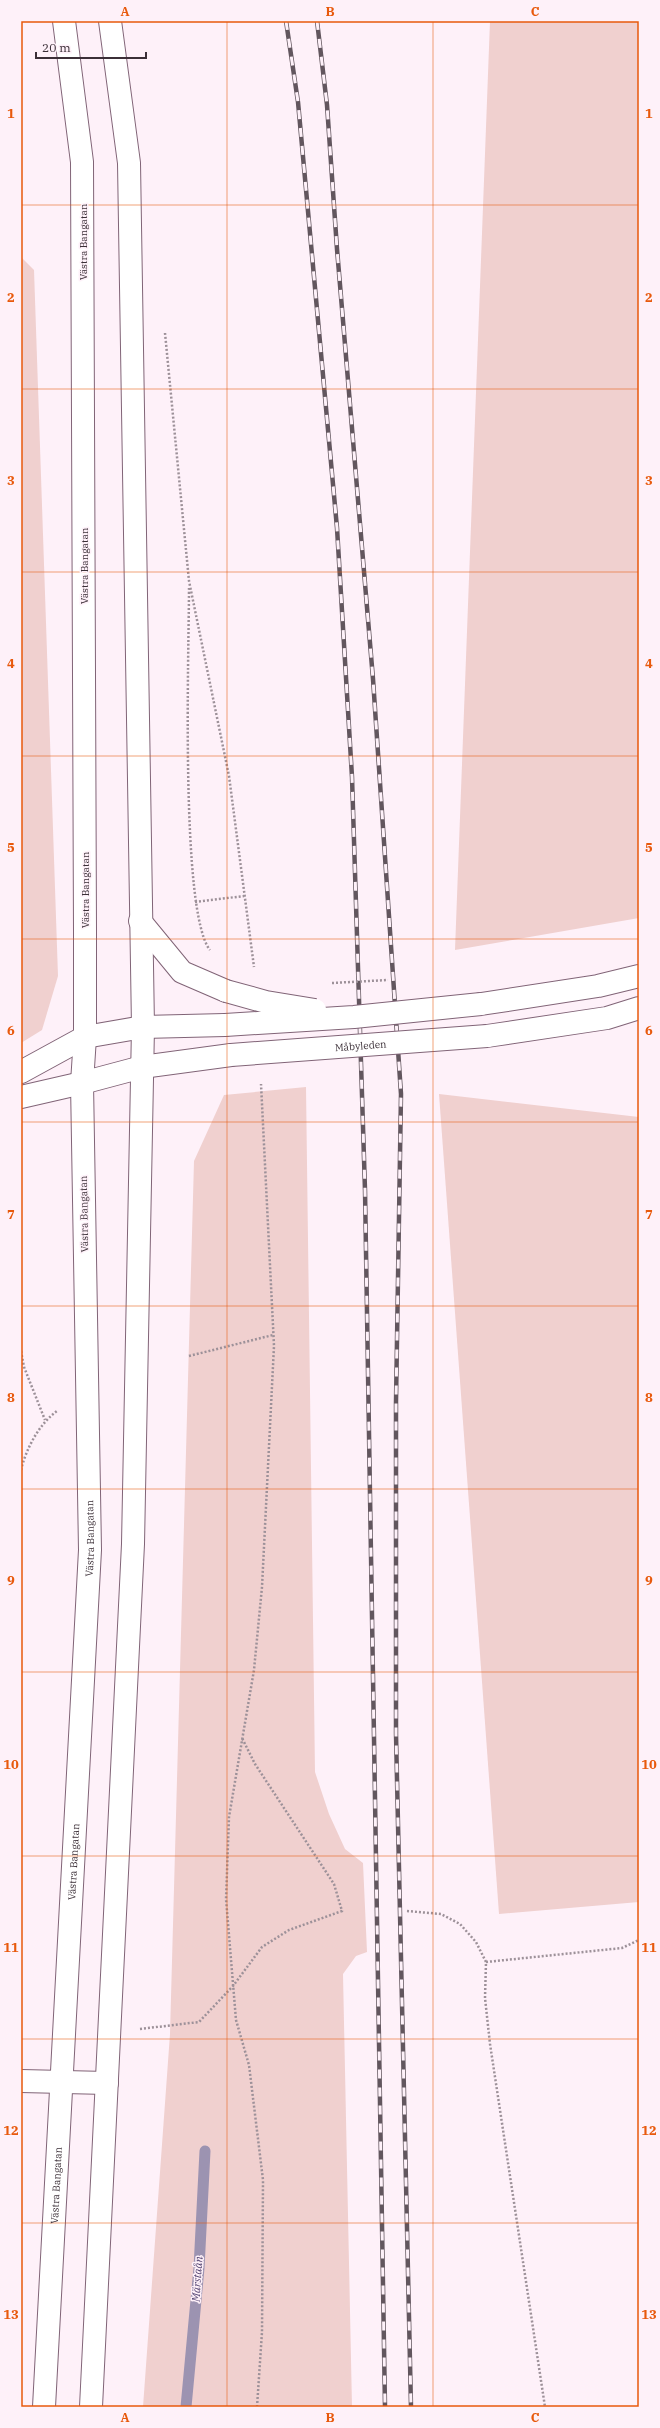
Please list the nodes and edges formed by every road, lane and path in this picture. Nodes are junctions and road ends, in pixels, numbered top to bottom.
1 (64, 21) edge
2 (110, 21) edge
3 (164, 327) dead end
4 (189, 581) junction
5 (244, 896) junction
6 (195, 902) junction
7 (140, 921) junction
8 (213, 953) dead end
9 (254, 974) dead end
10 (639, 976) edge
11 (396, 980) dead end
12 (325, 983) dead end
13 (639, 1008) edge
14 (354, 1017) junction
15 (143, 1027) junction
16 (84, 1037) junction
17 (142, 1067) junction
18 (21, 1072) edge
19 (82, 1083) junction
20 (21, 1098) edge
21 (263, 1104) dead end
22 (273, 1335) junction
23 (21, 1351) edge
24 (189, 1356) dead end
25 (63, 1407) dead end
26 (45, 1420) junction
27 (21, 1470) edge
28 (242, 1738) junction
29 (407, 1911) dead end
30 (639, 1940) edge
31 (486, 1962) junction
32 (233, 1986) junction
33 (139, 2029) dead end
34 (21, 2081) edge
35 (60, 2082) junction
36 (107, 2083) junction
37 (44, 2407) edge
38 (91, 2407) edge
39 (257, 2407) edge
40 (545, 2407) edge

1 - 16 street, Västra Bangatan
2 - 7 street
3 - 4 path
4 - 5 path
4 - 6 path
5 - 6 path
5 - 9 path
6 - 8 path
7 - 14 street, bridge
7 - 15 street
10 - 14 street, bridge
11 - 12 path, bridge
13 - 17 street, Måbyleden, bridge
14 - 15 street, bridge
15 - 16 street
15 - 17 street
16 - 18 street
16 - 19 street, Västra Bangatan
17 - 19 street, Måbyleden
17 - 36 street
19 - 20 street, Måbyleden
19 - 35 street, Västra Bangatan
21 - 22 path
22 - 24 path
22 - 28 path
23 - 26 path
25 - 26 path
26 - 27 path
28 - 32 path
28 - 32 path
29 - 31 path
30 - 31 path
31 - 40 path
32 - 33 path
32 - 39 path
34 - 35 street
35 - 36 street
35 - 37 street, Västra Bangatan
36 - 38 street

